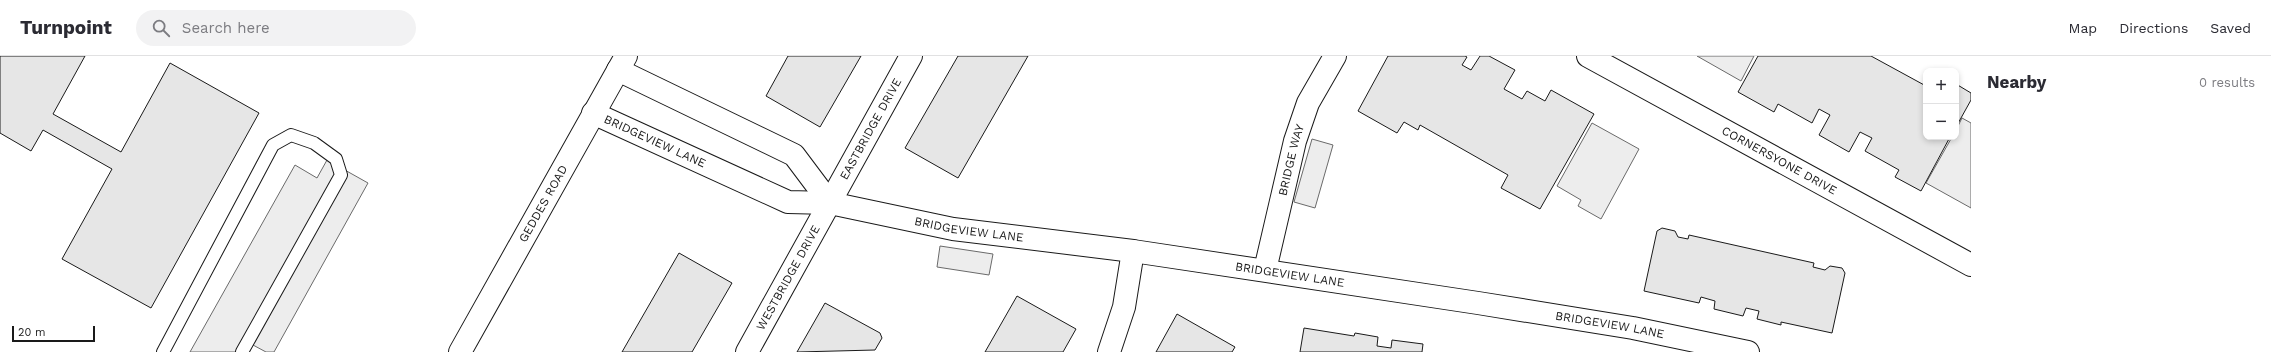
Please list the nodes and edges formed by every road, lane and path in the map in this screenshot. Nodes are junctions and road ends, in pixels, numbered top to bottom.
1 (911, 56) edge
2 (1335, 56) edge
3 (1588, 56) edge
4 (622, 63) edge
5 (593, 113) junction
6 (830, 203) junction
7 (1133, 251) junction
8 (1971, 265) edge
9 (1265, 270) junction
10 (163, 352) edge
11 (242, 352) edge
12 (460, 352) edge
13 (747, 352) edge
14 (1109, 352) edge
15 (1748, 352) edge

1 - 6 street, EASTBRIDGE DRIVE
2 - 9 street, BRIDGE WAY
3 - 8 street, CORNERSYONE DRIVE
4 - 5 street, GEDDES ROAD
4 - 6 street
5 - 6 street, BRIDGEVIEW LANE
5 - 12 street, GEDDES ROAD
6 - 7 street, BRIDGEVIEW LANE
6 - 13 street, WESTBRIDGE DRIVE
7 - 9 street, BRIDGEVIEW LANE
7 - 14 street
9 - 15 street, BRIDGEVIEW LANE
10 - 11 lane

